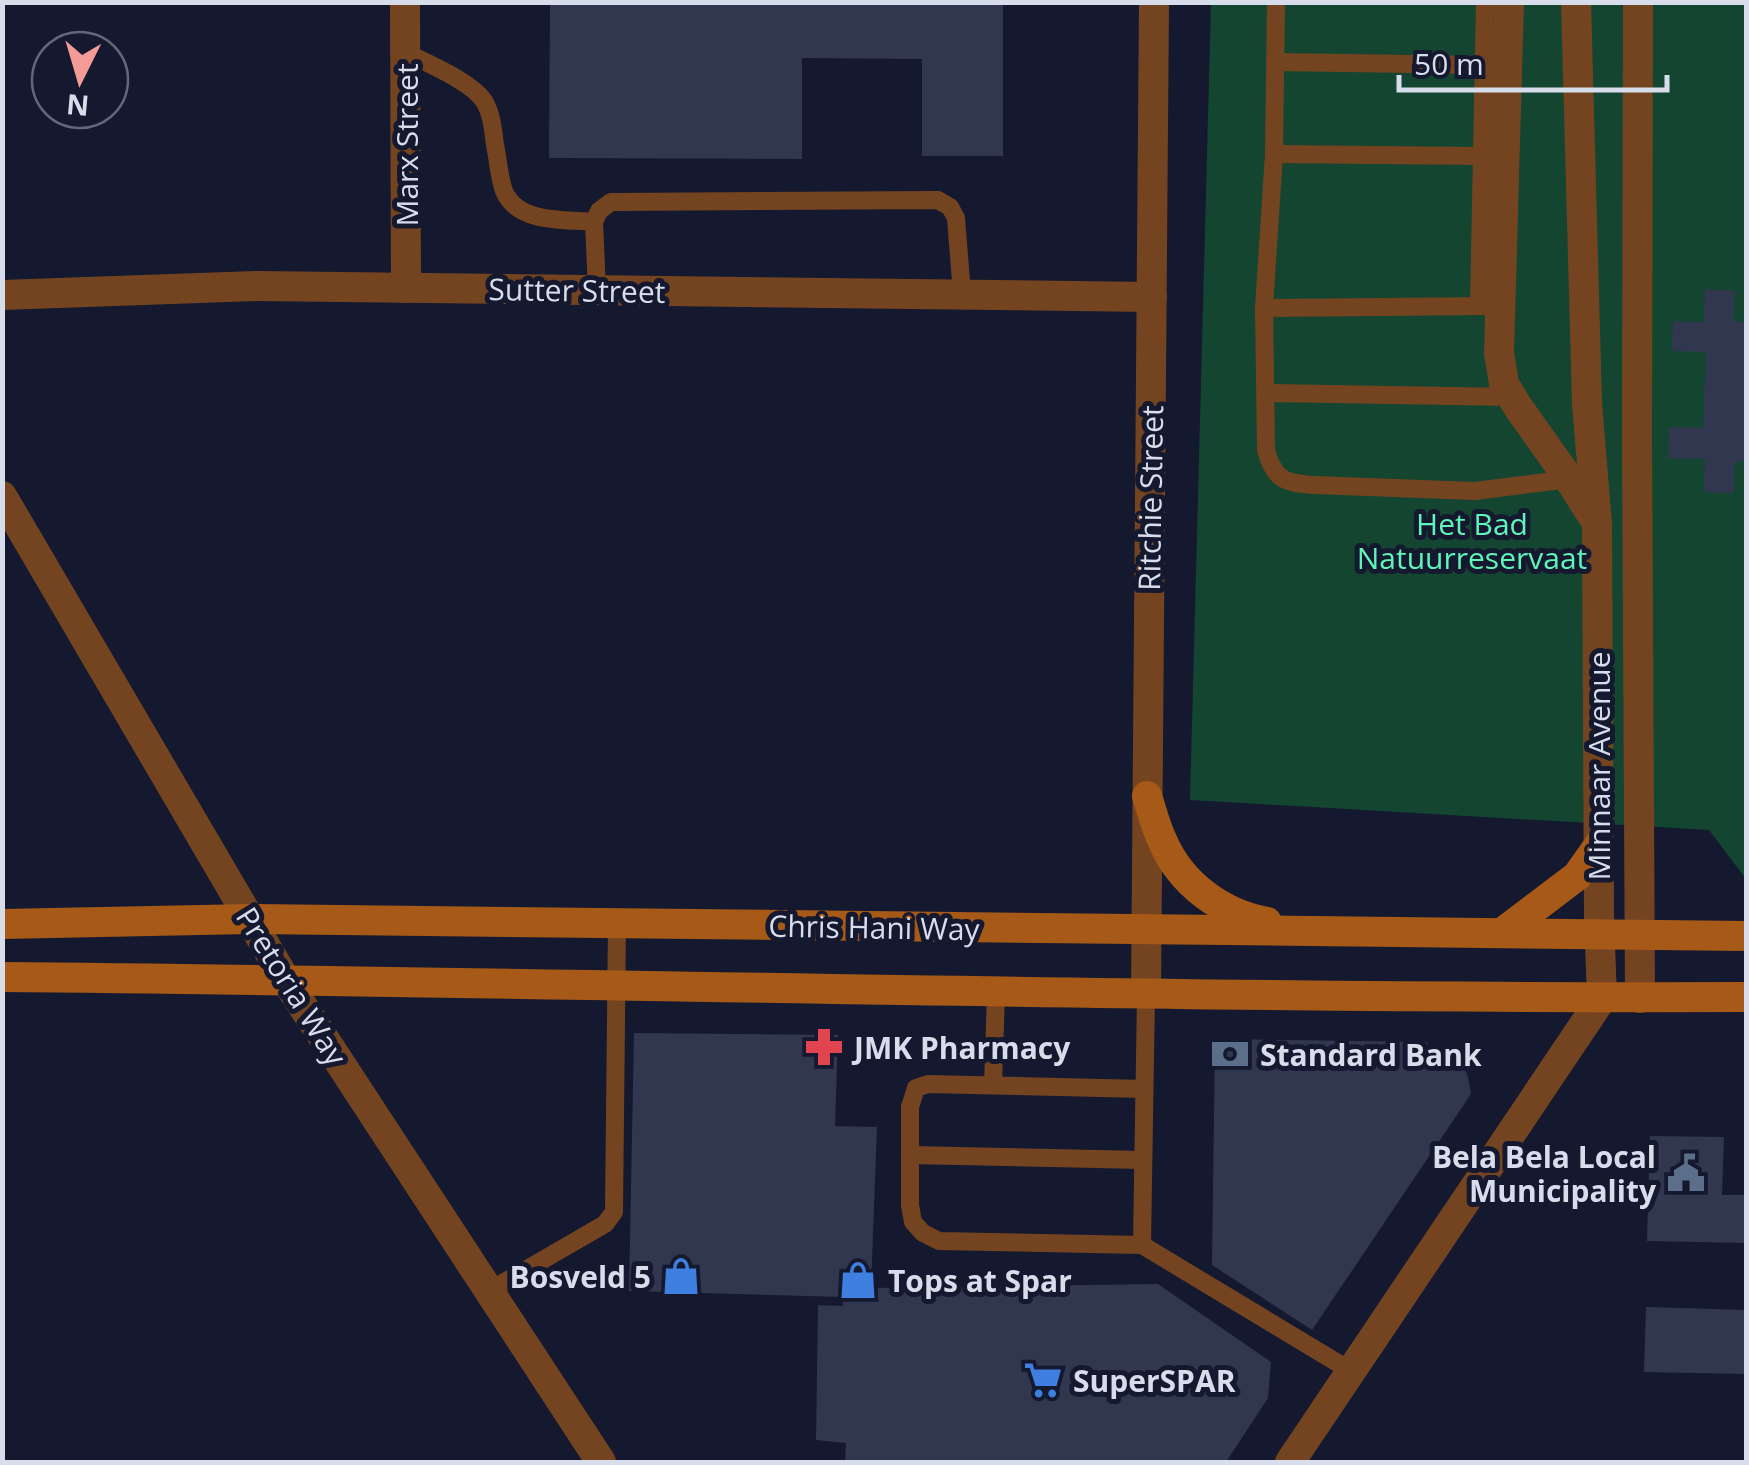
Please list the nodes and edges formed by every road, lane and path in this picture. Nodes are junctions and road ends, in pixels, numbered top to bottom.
1 (405, 2) edge
2 (1154, 2) edge
3 (1276, 2) edge
4 (1484, 2) edge
5 (1508, 2) edge
6 (1576, 2) edge
7 (1638, 2) edge
8 (405, 52) junction
9 (1275, 62) junction
10 (1482, 65) junction
11 (1274, 154) junction
12 (1482, 156) junction
13 (594, 222) junction
14 (406, 288) junction
15 (598, 290) junction
16 (962, 294) junction
17 (2, 295) edge
18 (1152, 296) junction
19 (1489, 306) junction
20 (1264, 308) junction
21 (1266, 392) junction
22 (1512, 397) junction
23 (1569, 480) junction
24 (2, 496) edge
25 (1597, 524) junction
26 (1147, 796) junction
27 (1599, 844) junction
28 (250, 919) junction
29 (2, 924) edge
30 (616, 924) junction
31 (1146, 930) junction
32 (1319, 932) junction
33 (1504, 932) junction
34 (1600, 935) junction
35 (1639, 935) junction
36 (1746, 936) edge
37 (2, 978) edge
38 (285, 979) junction
39 (616, 986) junction
40 (996, 992) junction
41 (1146, 994) junction
42 (1746, 997) edge
43 (1602, 998) junction
44 (1640, 998) junction
45 (993, 1086) junction
46 (1144, 1089) junction
47 (911, 1155) junction
48 (1142, 1160) junction
49 (1142, 1246) junction
50 (488, 1291) junction
51 (1351, 1371) junction
52 (601, 1462) edge
53 (1290, 1462) edge

1 - 8 street, Marx Street
2 - 18 street, Ritchie Street
3 - 9 lane
4 - 10 lane
5 - 19 street
6 - 25 street, Minnaar Avenue
7 - 35 street
8 - 13 lane
8 - 14 street, Marx Street
9 - 10 lane
9 - 11 lane
10 - 12 lane
11 - 12 lane
11 - 20 lane
12 - 19 lane
13 - 15 lane
13 - 16 lane
14 - 15 street, Sutter Street
14 - 17 street, Sutter Street
15 - 16 street, Sutter Street
16 - 18 street, Sutter Street
18 - 26 street, Ritchie Street
19 - 20 lane
19 - 22 street
20 - 21 lane
21 - 22 lane
21 - 23 lane
22 - 23 street
23 - 25 street
24 - 28 street, Pretoria Way
25 - 27 street, Minnaar Avenue
26 - 31 street, Ritchie Street
26 - 32 main road
27 - 33 main road
27 - 34 street, Minnaar Avenue
28 - 29 main road, Chris Hani Way
28 - 30 main road, Chris Hani Way
28 - 38 street, Pretoria Way
30 - 31 main road, Chris Hani Way
30 - 39 lane
31 - 32 main road, Chris Hani Way
31 - 41 street, Ritchie Street
32 - 33 main road, Chris Hani Way
33 - 34 main road, Chris Hani Way
34 - 35 main road, Chris Hani Way
34 - 43 street, Minnaar Avenue
35 - 36 main road, Chris Hani Way
35 - 44 street
37 - 38 main road
38 - 39 main road
38 - 50 street, Pretoria Way
39 - 40 main road
39 - 50 lane
40 - 41 main road
40 - 45 lane
41 - 43 main road
41 - 46 lane
42 - 44 main road
43 - 44 main road
43 - 51 street
45 - 46 lane
45 - 47 lane
46 - 48 lane
47 - 48 lane
47 - 49 lane
48 - 49 lane
49 - 51 lane
50 - 52 street, Pretoria Way
51 - 53 street

